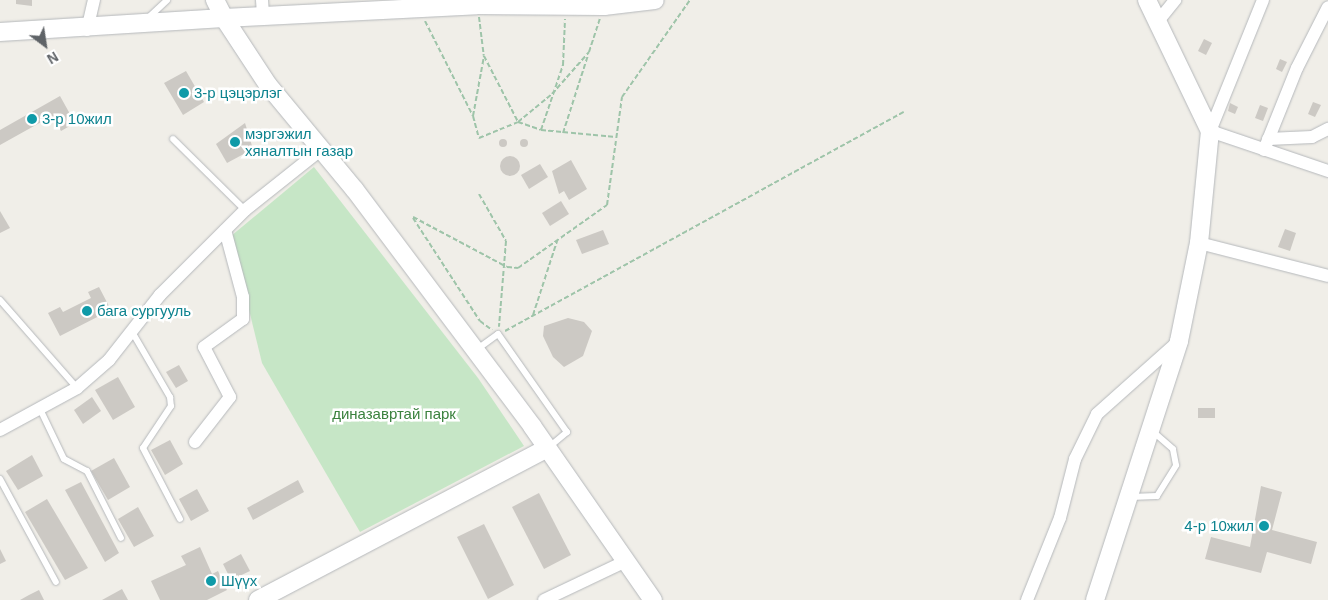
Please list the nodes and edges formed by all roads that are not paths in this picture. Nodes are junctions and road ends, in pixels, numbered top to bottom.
1 (94, 0) edge
2 (167, 0) edge
3 (215, 0) edge
4 (655, 0) edge
5 (1147, 0) edge
6 (1175, 0) edge
7 (1263, 0) edge
8 (628, 2) edge
9 (477, 3) edge
10 (524, 3) edge
11 (572, 3) edge
12 (399, 5) edge
13 (344, 6) edge
14 (1328, 7) edge
15 (262, 8) edge
16 (224, 18) junction
17 (1159, 20) junction
18 (141, 25) junction
19 (87, 30) junction
20 (0, 32) edge
21 (1328, 129) edge
22 (1210, 131) junction
23 (173, 139) dead end
24 (1266, 145) junction
25 (323, 148) junction
26 (1328, 171) edge
27 (245, 210) junction
28 (225, 230) junction
29 (1199, 243) junction
30 (1328, 276) edge
31 (0, 300) edge
32 (130, 329) junction
33 (1178, 341) junction
34 (475, 350) junction
35 (76, 388) junction
36 (40, 409) junction
37 (0, 430) edge
38 (1151, 430) junction
39 (195, 442) dead end
40 (548, 448) junction
41 (0, 479) edge
42 (1128, 496) junction
43 (180, 518) dead end
44 (121, 538) dead end
45 (626, 561) junction
46 (56, 582) dead end
47 (277, 596) edge
48 (258, 600) edge
49 (544, 600) edge
50 (653, 600) edge
51 (1027, 600) edge
52 (1095, 600) edge

1 - 19 street
2 - 18 lane
3 - 16 street
4 - 8 street
5 - 17 street
6 - 17 street
7 - 22 street
8 - 11 street
9 - 10 street
9 - 12 street
10 - 11 street
12 - 13 street
13 - 15 street
14 - 24 street
15 - 16 street
16 - 18 street
16 - 25 street
17 - 22 street
18 - 19 street
19 - 20 street
21 - 24 street
22 - 24 street
22 - 29 street
23 - 27 lane
24 - 26 street
25 - 27 street
25 - 34 street
27 - 28 street
28 - 32 street
28 - 39 street
29 - 30 street
29 - 33 street
31 - 35 lane
32 - 35 street
32 - 43 lane
33 - 38 street
33 - 51 street
34 - 40 street
34 - 40 lane
35 - 36 street
36 - 37 street
36 - 44 lane
38 - 42 street
38 - 42 lane
40 - 45 street
40 - 47 street
41 - 46 lane
42 - 52 street
45 - 49 street
45 - 50 street
47 - 48 street

